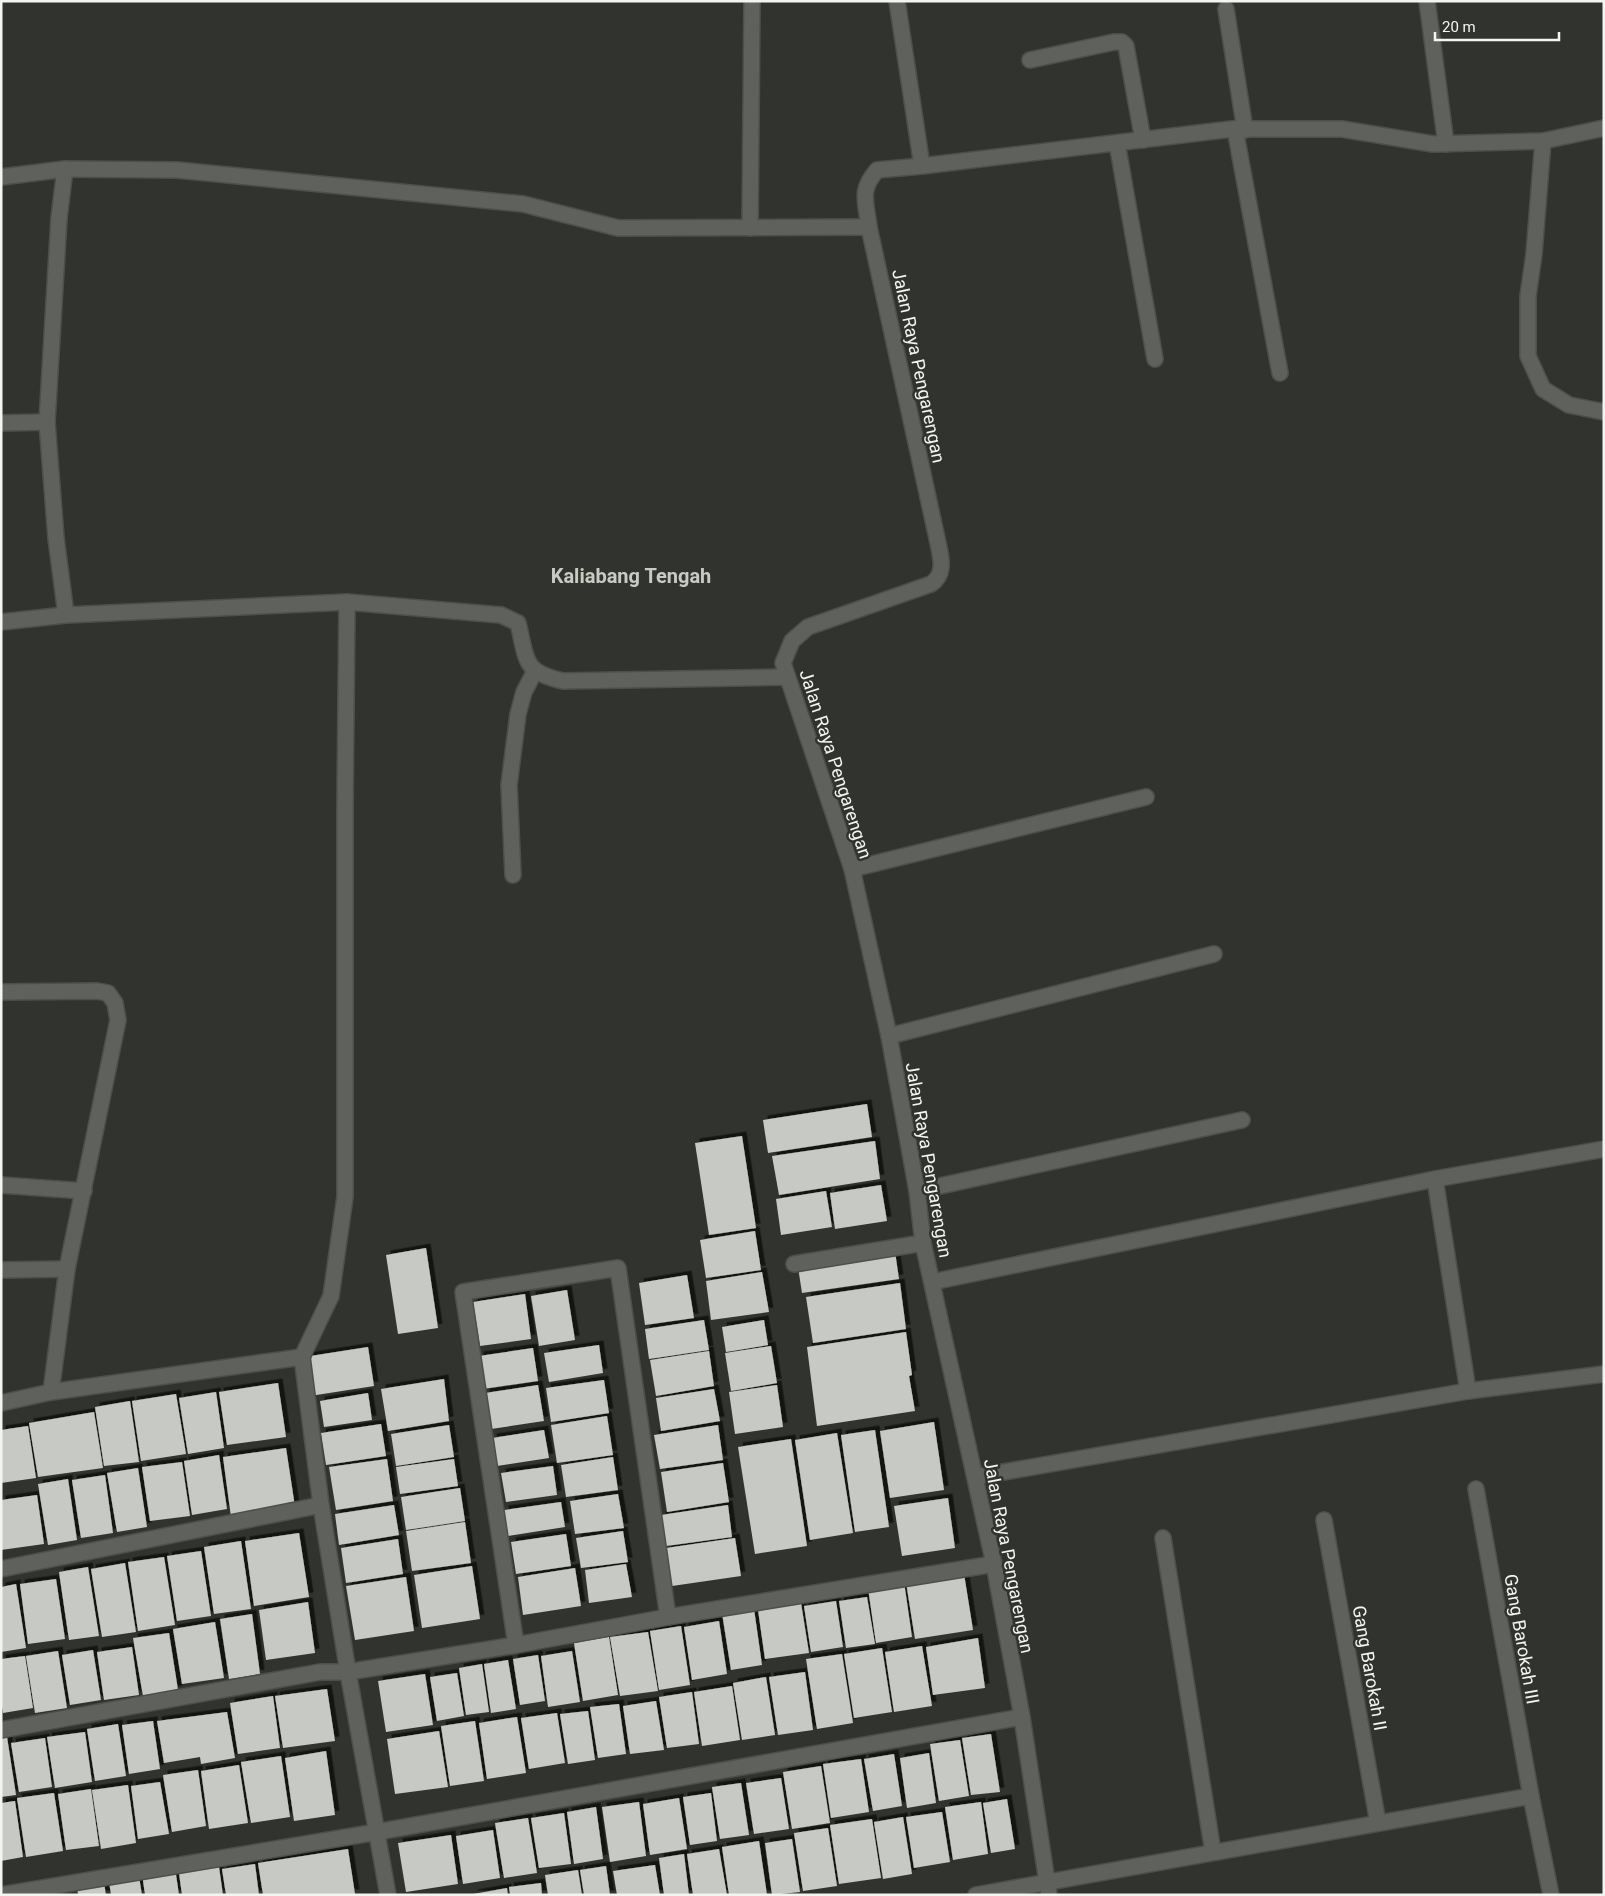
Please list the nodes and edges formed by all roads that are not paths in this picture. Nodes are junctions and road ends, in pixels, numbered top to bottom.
1 (752, 1) edge
2 (897, 1) edge
3 (1427, 1) edge
4 (1226, 8) dead end
5 (1030, 60) dead end
6 (1604, 128) edge
7 (1240, 129) junction
8 (1142, 140) junction
9 (1543, 141) junction
10 (1118, 143) junction
11 (1446, 144) junction
12 (922, 166) junction
13 (65, 169) junction
14 (1, 177) edge
15 (869, 227) junction
16 (750, 228) junction
17 (1154, 360) dead end
18 (1280, 373) dead end
19 (1604, 412) edge
20 (47, 422) junction
21 (1, 423) edge
22 (347, 602) junction
23 (66, 615) junction
24 (1, 622) edge
25 (535, 671) junction
26 (786, 677) junction
27 (1146, 797) dead end
28 (852, 869) junction
29 (513, 876) dead end
30 (1214, 954) dead end
31 (1, 992) edge
32 (889, 1036) junction
33 (1242, 1120) dead end
34 (1604, 1149) edge
35 (1435, 1179) junction
36 (1, 1185) edge
37 (84, 1191) junction
38 (916, 1191) junction
39 (923, 1243) junction
40 (794, 1264) dead end
41 (67, 1269) junction
42 (1, 1270) edge
43 (932, 1282) junction
44 (302, 1357) junction
45 (1604, 1374) edge
46 (1468, 1391) junction
47 (51, 1392) junction
48 (1, 1403) edge
49 (975, 1477) junction
50 (1476, 1489) dead end
51 (321, 1506) junction
52 (1324, 1520) dead end
53 (1163, 1538) dead end
54 (994, 1564) junction
55 (1, 1569) edge
56 (668, 1617) junction
57 (516, 1645) junction
58 (348, 1672) junction
59 (1022, 1717) junction
60 (1, 1730) edge
61 (1531, 1796) junction
62 (1378, 1823) junction
63 (377, 1832) junction
64 (1213, 1852) junction
65 (1048, 1888) edge
66 (2, 1895) edge
67 (388, 1895) edge
68 (976, 1895) edge
69 (1551, 1895) edge

1 - 16 street
2 - 12 street
3 - 11 street
4 - 7 street
5 - 8 street
6 - 9 street, Jalan Raya Pengarengan
7 - 8 street, Jalan Raya Pengarengan
7 - 11 street, Jalan Raya Pengarengan
7 - 18 street
8 - 10 street, Jalan Raya Pengarengan
9 - 11 street, Jalan Raya Pengarengan
9 - 19 street
10 - 12 street, Jalan Raya Pengarengan
10 - 17 street
12 - 15 street, Jalan Raya Pengarengan
13 - 14 street
13 - 16 street
13 - 20 street
15 - 16 street
15 - 26 street, Jalan Raya Pengarengan
20 - 21 street
20 - 23 street
22 - 23 street
22 - 25 street
22 - 44 street
23 - 24 street
25 - 26 street
25 - 29 street
26 - 28 street, Jalan Raya Pengarengan
27 - 28 street
28 - 32 street, Jalan Raya Pengarengan
30 - 32 street
31 - 37 street
32 - 38 street, Jalan Raya Pengarengan
33 - 38 street
34 - 35 street
35 - 43 street
35 - 46 street
36 - 37 street
37 - 41 street
38 - 39 street, Jalan Raya Pengarengan
39 - 40 street
39 - 43 street, Jalan Raya Pengarengan
41 - 42 street
41 - 47 street
43 - 49 street, Jalan Raya Pengarengan
44 - 47 street
44 - 51 street
45 - 46 street
46 - 49 street
47 - 48 street
49 - 54 street, Jalan Raya Pengarengan
50 - 61 street, Gang Barokah III
51 - 55 street
51 - 58 street
52 - 62 street, Gang Barokah II
53 - 64 street
54 - 56 street
54 - 59 street, Jalan Raya Pengarengan
56 - 57 street
56 - 57 street
57 - 58 street
58 - 60 street
58 - 63 street
59 - 63 street
59 - 65 street, Jalan Raya Pengarengan
61 - 62 street
61 - 69 street, Gang Barokah III
62 - 64 street
63 - 66 street
63 - 67 street
64 - 65 street
65 - 68 street

